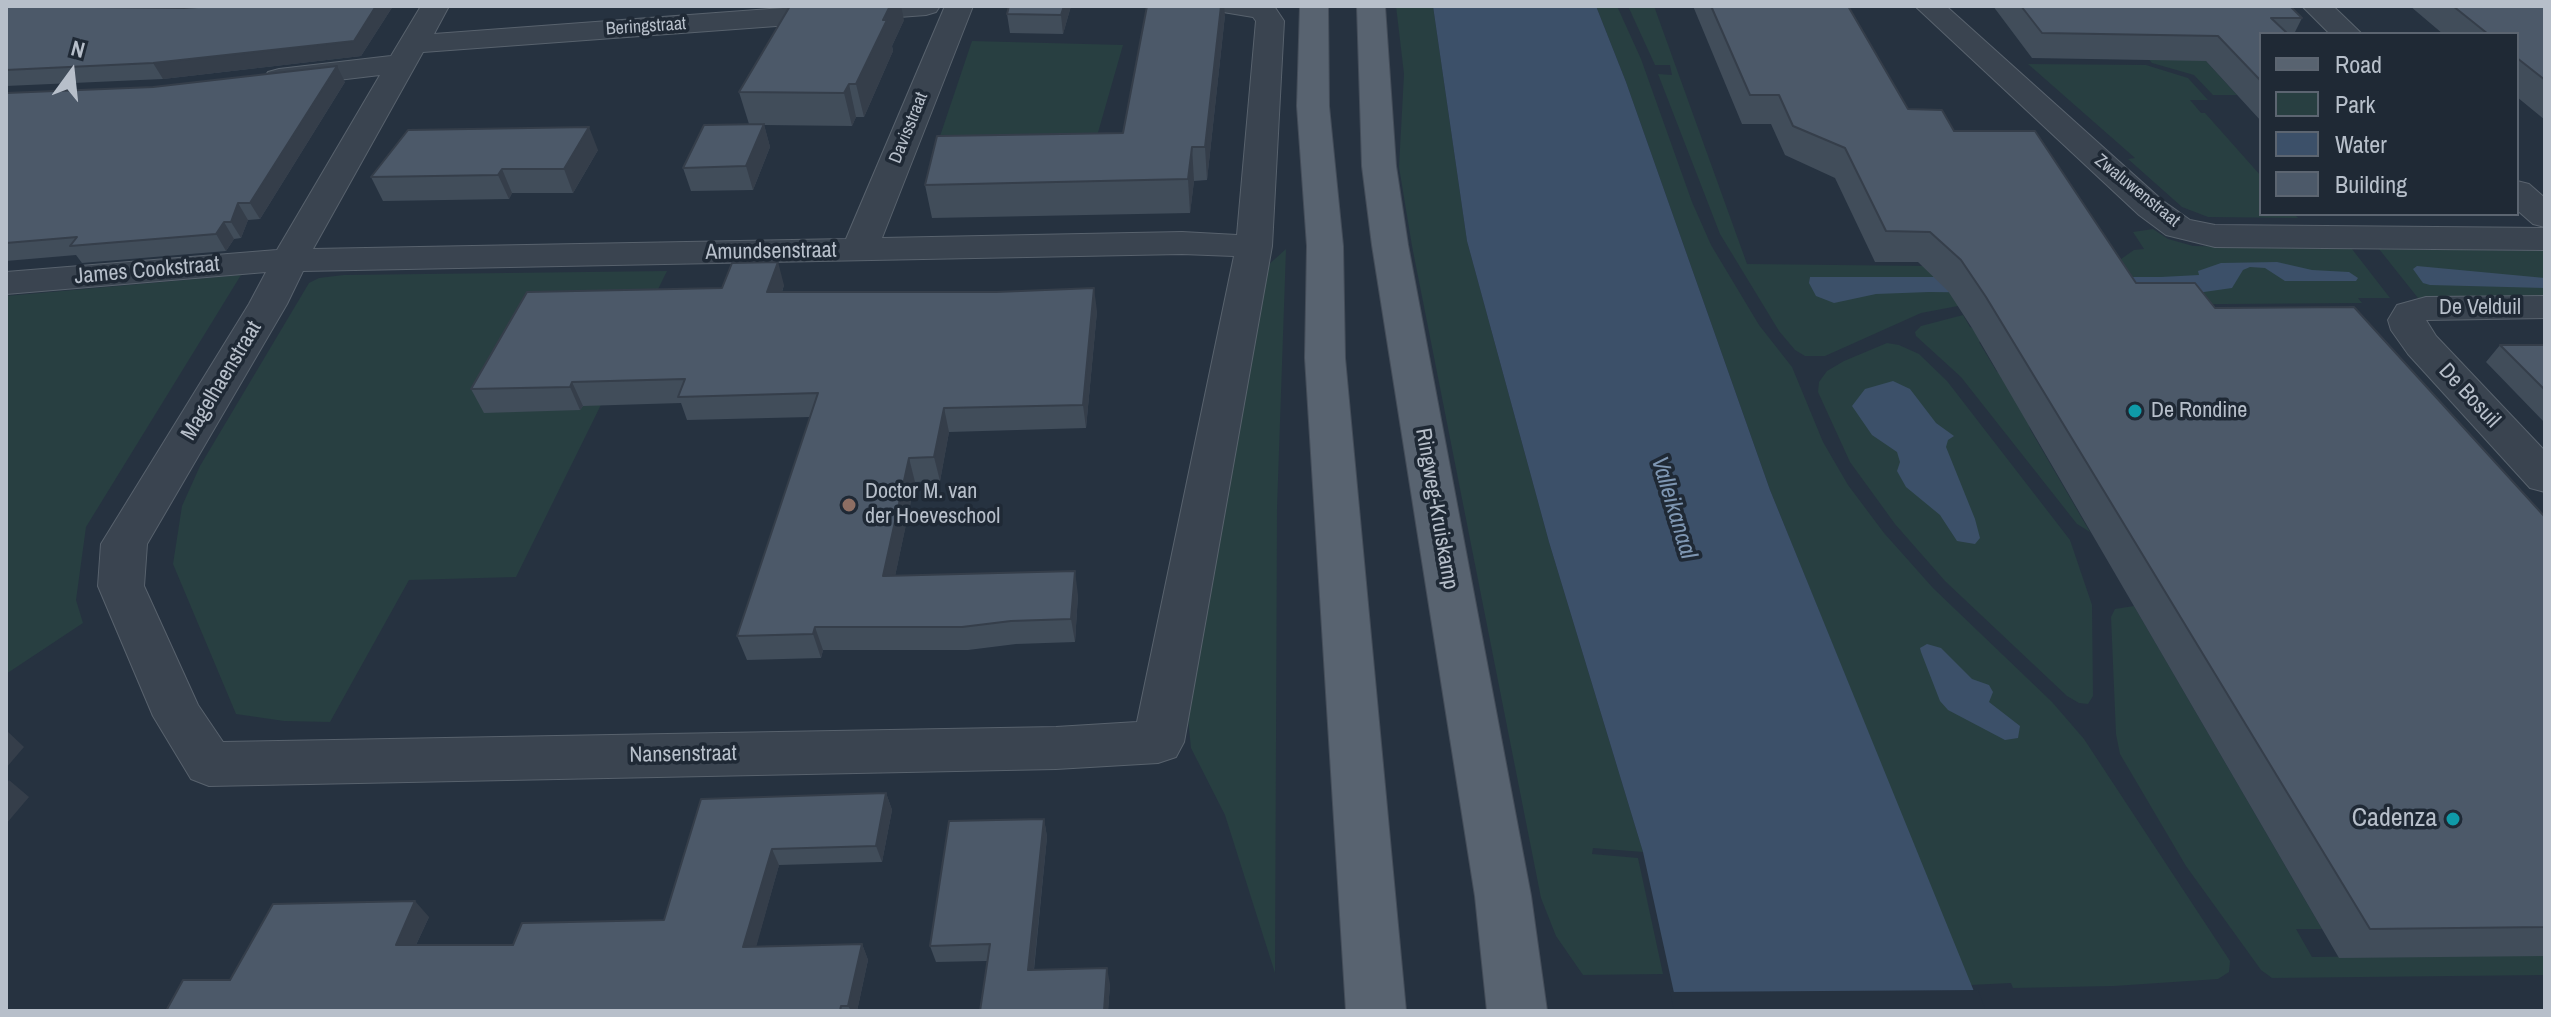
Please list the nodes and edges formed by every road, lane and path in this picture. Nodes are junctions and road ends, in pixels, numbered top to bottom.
1 (435, 6) edge
2 (926, 6) edge
3 (959, 6) edge
4 (1314, 6) edge
5 (1371, 6) edge
6 (1929, 6) edge
7 (2316, 6) edge
8 (1248, 8) edge
9 (2345, 32) edge
10 (407, 54) junction
11 (253, 81) edge
12 (2519, 193) edge
13 (2545, 217) edge
14 (2545, 239) edge
15 (1254, 246) junction
16 (859, 251) junction
17 (289, 261) junction
18 (6, 283) edge
19 (2545, 307) edge
20 (2415, 310) joint
21 (2545, 477) edge
22 (209, 764) joint
23 (1376, 1011) edge
24 (1517, 1011) edge

1 - 10 street, Magelhaenstraat
2 - 10 street, Beringstraat
3 - 16 street, Davisstraat
4 - 23 main road
5 - 24 main road, Ringweg-Kruiskamp
6 - 14 street, Zwaluwenstraat
7 - 9 street
8 - 15 street
10 - 11 street, Beringstraat
10 - 17 street, Magelhaenstraat
12 - 13 street
15 - 16 street, Amundsenstraat
15 - 22 street, Nansenstraat
16 - 17 street, Amundsenstraat
17 - 18 street, James Cookstraat
17 - 22 street, Magelhaenstraat
19 - 20 street, De Velduil
20 - 21 street, De Bosuil

